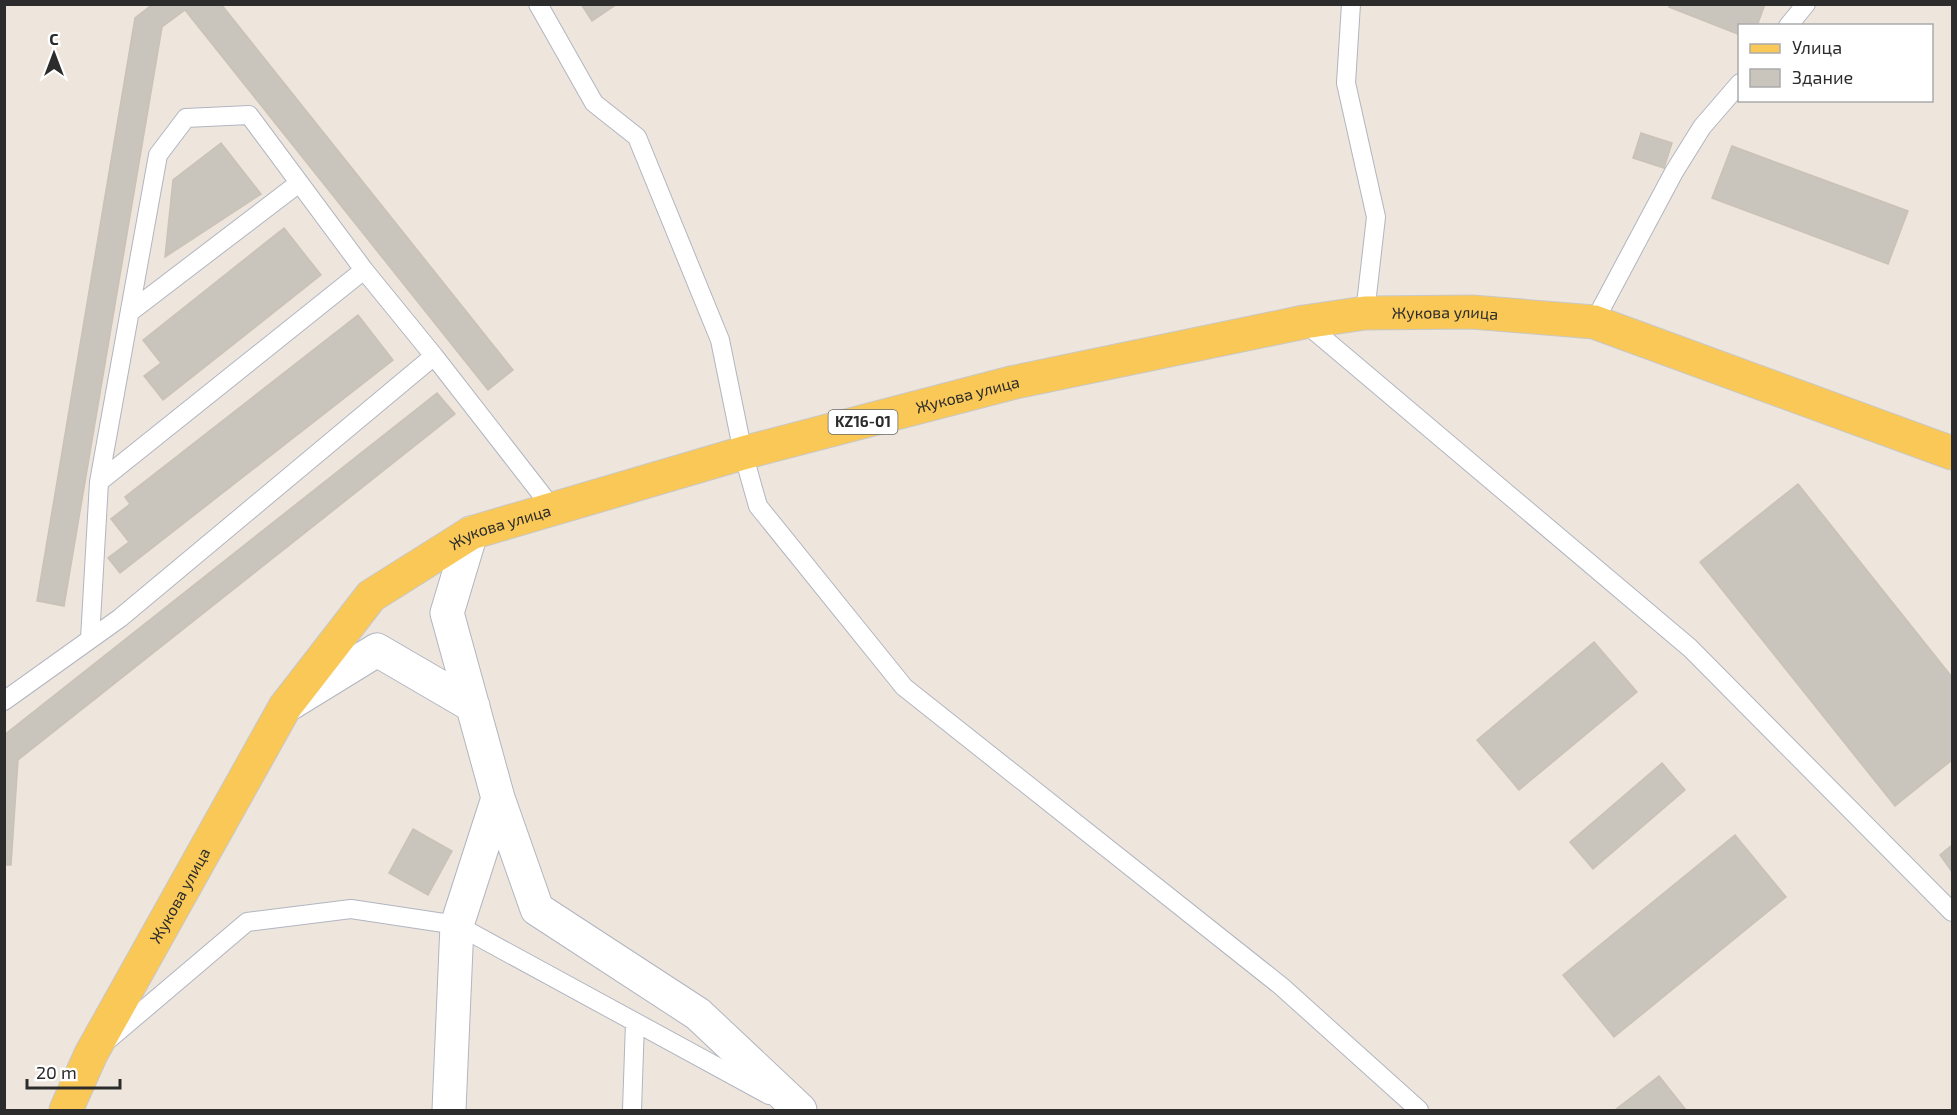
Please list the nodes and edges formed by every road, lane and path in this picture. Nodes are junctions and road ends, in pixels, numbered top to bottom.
1 (538, 4) edge
2 (1351, 4) edge
3 (1806, 4) edge
4 (1790, 24) edge
5 (1738, 85) edge
6 (299, 183) junction
7 (364, 270) junction
8 (130, 312) junction
9 (1365, 313) junction
10 (1304, 322) junction
11 (1594, 322) junction
12 (434, 356) junction
13 (743, 453) junction
14 (1953, 453) edge
15 (99, 482) junction
16 (553, 509) junction
17 (471, 533) junction
18 (90, 639) junction
19 (4, 700) edge
20 (473, 706) junction
21 (285, 707) junction
22 (498, 798) junction
23 (1953, 912) edge
24 (457, 925) junction
25 (635, 1022) junction
26 (91, 1054) junction
27 (66, 1110) edge
28 (449, 1110) edge
29 (632, 1110) edge
30 (799, 1110) edge
31 (1419, 1110) edge

1 - 13 lane
2 - 9 lane
3 - 4 lane
5 - 11 lane
6 - 7 lane
6 - 8 lane
6 - 8 lane
7 - 12 lane
7 - 15 lane
8 - 15 lane
9 - 10 main road, Жукова улица / KZ16-01
9 - 11 main road, Жукова улица / KZ16-01
10 - 13 main road, Жукова улица / KZ16-01
10 - 23 lane
11 - 14 main road, Жукова улица / KZ16-01
12 - 16 lane
12 - 18 lane
13 - 16 main road, Жукова улица / KZ16-01
13 - 31 lane
15 - 18 lane
16 - 17 main road, Жукова улица / KZ16-01
17 - 20 street
17 - 21 main road, Жукова улица / KZ16-01
18 - 19 lane
20 - 21 street
20 - 22 street
21 - 26 main road, Жукова улица / KZ16-01
22 - 24 street
22 - 30 street
24 - 25 lane
24 - 26 lane
24 - 28 street
25 - 29 lane
25 - 30 lane
26 - 27 main road, Жукова улица / KZ16-01

